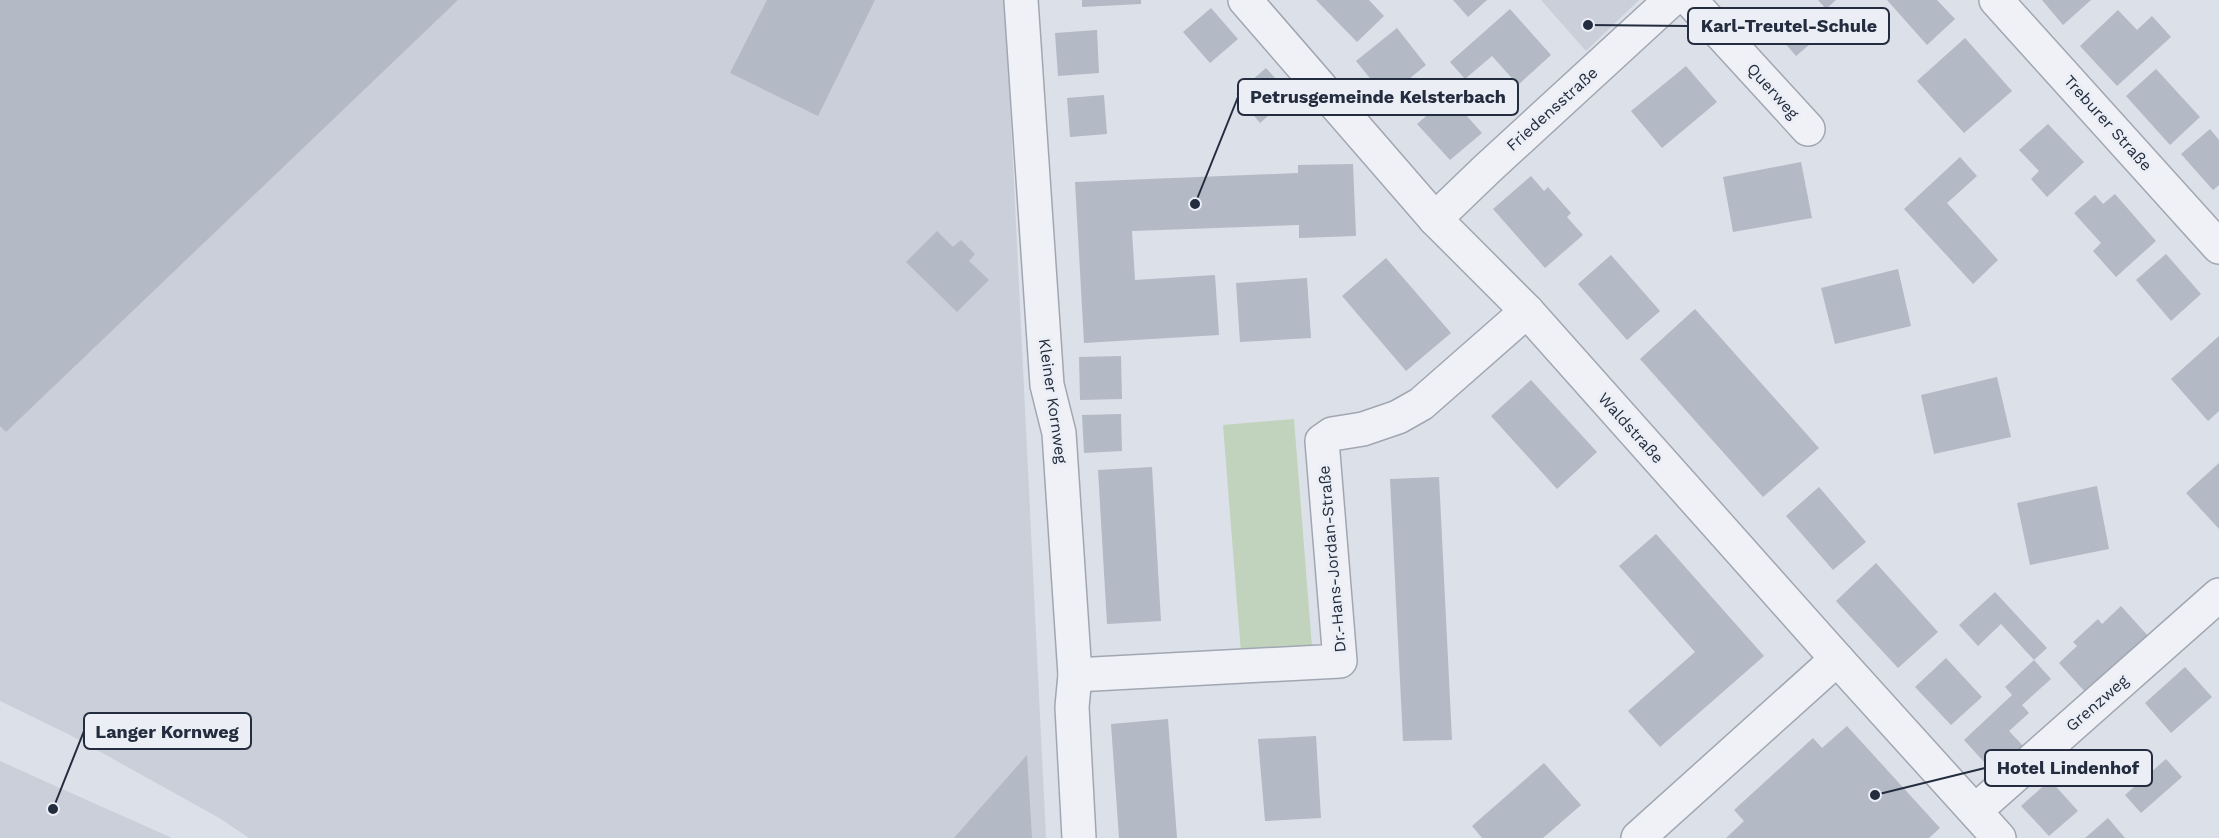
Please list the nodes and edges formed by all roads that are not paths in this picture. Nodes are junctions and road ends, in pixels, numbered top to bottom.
1 (1021, 0) edge
2 (1245, 0) edge
3 (1671, 0) edge
4 (1690, 0) edge
5 (1996, 0) edge
6 (1808, 129) dead end
7 (1435, 219) junction
8 (2219, 247) edge
9 (1527, 311) junction
10 (2219, 595) edge
11 (1837, 659) junction
12 (1075, 675) junction
13 (1975, 811) junction
14 (1078, 838) edge
15 (1638, 838) edge
16 (1998, 838) edge

1 - 12 street, Kleiner Kornweg
2 - 7 street, Waldstraße
3 - 7 street, Friedensstraße
4 - 6 street, Querweg
5 - 8 street, Treburer Straße
7 - 9 street, Waldstraße
9 - 11 street, Waldstraße
9 - 12 street, Dr.-Hans-Jordan-Straße
10 - 13 street, Grenzweg
11 - 13 street, Waldstraße
11 - 15 street
12 - 14 street, Kleiner Kornweg
13 - 16 street, Waldstraße

